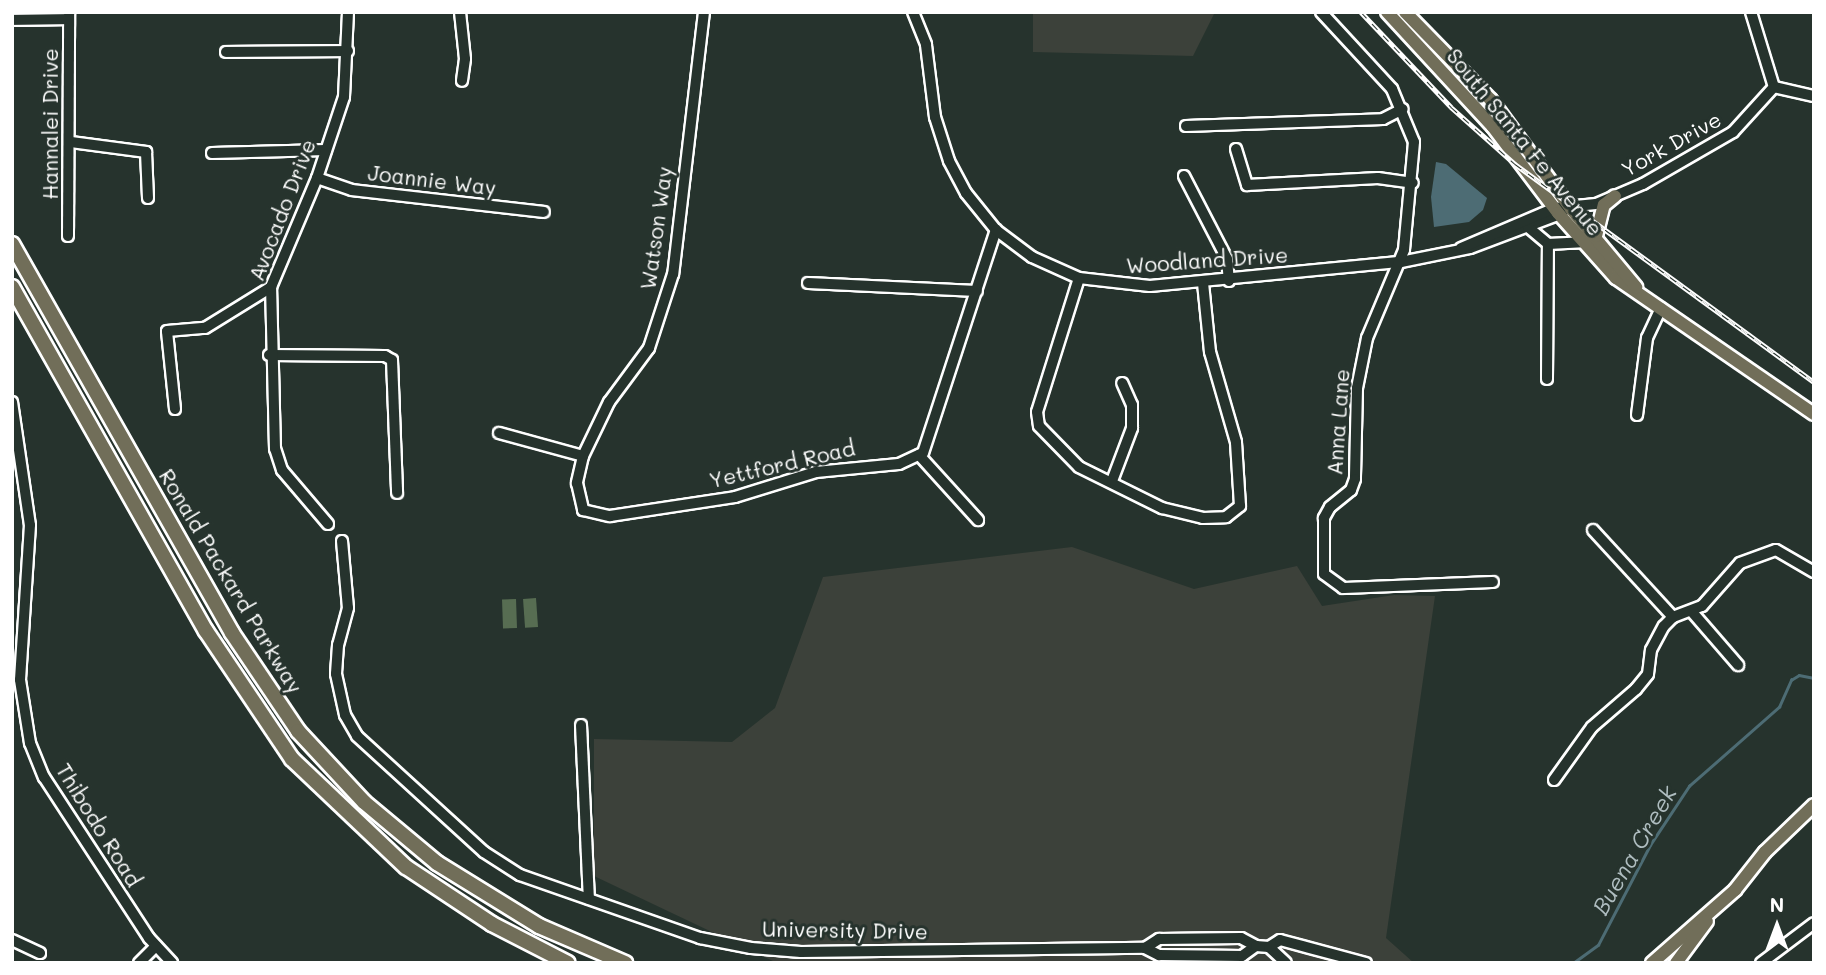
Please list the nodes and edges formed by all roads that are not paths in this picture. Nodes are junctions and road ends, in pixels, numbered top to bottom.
1 (348, 12) edge
2 (460, 12) edge
3 (704, 12) edge
4 (914, 12) edge
5 (1321, 12) edge
6 (1387, 12) edge
7 (1405, 12) edge
8 (1751, 12) edge
9 (69, 15) edge
10 (12, 20) edge
11 (348, 51) junction
12 (226, 52) dead end
13 (462, 81) dead end
14 (1774, 87) junction
15 (1814, 96) edge
16 (1403, 109) junction
17 (1186, 126) dead end
18 (71, 142) junction
19 (1236, 149) dead end
20 (326, 150) junction
21 (212, 153) dead end
22 (1184, 176) dead end
23 (317, 178) junction
24 (1413, 183) junction
25 (1615, 196) junction
26 (148, 198) dead end
27 (1562, 211) junction
28 (544, 212) dead end
29 (1528, 227) junction
30 (996, 230) junction
31 (68, 236) dead end
32 (1596, 236) junction
33 (1582, 242) junction
34 (12, 244) edge
35 (1548, 244) junction
36 (1461, 248) junction
37 (1401, 262) junction
38 (1079, 278) junction
39 (1229, 281) junction
40 (808, 283) dead end
41 (1203, 283) junction
42 (12, 287) edge
43 (271, 287) junction
44 (1638, 289) junction
45 (977, 291) junction
46 (1661, 307) junction
47 (269, 355) junction
48 (1546, 379) dead end
49 (1122, 383) dead end
50 (12, 402) edge
51 (174, 409) dead end
52 (1814, 414) edge
53 (1637, 415) dead end
54 (499, 432) dead end
55 (919, 455) junction
56 (583, 456) junction
57 (1112, 481) junction
58 (397, 493) dead end
59 (583, 510) joint
60 (978, 520) dead end
61 (328, 524) dead end
62 (1593, 530) dead end
63 (342, 541) dead end
64 (1814, 572) edge
65 (1493, 582) dead end
66 (1693, 613) junction
67 (1673, 617) junction
68 (1738, 666) dead end
69 (16, 680) edge
70 (581, 725) dead end
71 (1554, 780) dead end
72 (1814, 804) edge
73 (589, 899) junction
74 (1715, 909) junction
75 (1814, 923) edge
76 (12, 940) edge
77 (156, 946) junction
78 (1256, 946) junction
79 (1269, 947) junction
80 (1145, 948) junction
81 (40, 953) dead end
82 (139, 963) edge
83 (172, 963) edge
84 (568, 963) edge
85 (625, 963) edge
86 (1286, 963) edge
87 (1366, 963) edge
88 (1652, 963) edge
89 (1676, 963) edge
90 (1761, 963) edge

1 - 11 street, Avocado Drive
2 - 13 street
3 - 56 street, Watson Way
4 - 30 street, Woodland Drive
5 - 16 street
6 - 27 main road, South Santa Fe Avenue
7 - 27 main road, South Santa Fe Avenue
8 - 14 street
9 - 10 street
9 - 18 street, Hannalei Drive
11 - 12 street
11 - 20 street, Avocado Drive
14 - 15 street
14 - 25 street, York Drive
16 - 17 street
16 - 24 street
18 - 26 street
18 - 31 street, Hannalei Drive
19 - 24 street
20 - 21 street
20 - 23 street, Avocado Drive
22 - 39 street
23 - 28 street, Joannie Way
23 - 43 street, Avocado Drive
24 - 37 street
25 - 27 street, York Drive
25 - 32 main road
27 - 29 street, Woodland Drive
27 - 32 main road, South Santa Fe Avenue
27 - 33 main road, South Santa Fe Avenue
27 - 36 street, Woodland Drive
29 - 35 street
29 - 36 street, Woodland Drive
30 - 38 street, Woodland Drive
30 - 45 street
32 - 44 main road, South Santa Fe Avenue
33 - 35 street
33 - 44 main road, South Santa Fe Avenue
34 - 85 highway, Ronald Packard Parkway
35 - 48 street
36 - 37 street, Woodland Drive
37 - 39 street, Woodland Drive
37 - 65 street, Anna Lane
38 - 41 street, Woodland Drive
38 - 57 street
39 - 41 street, Woodland Drive
40 - 45 street
41 - 57 street
42 - 84 highway, Ronald Packard Parkway
43 - 47 street, Avocado Drive
43 - 51 street
44 - 46 main road, South Santa Fe Avenue
45 - 55 street
46 - 52 main road, South Santa Fe Avenue
46 - 53 street
47 - 58 street
47 - 61 street, Avocado Drive
49 - 57 street
50 - 69 street, Thibodo Road
54 - 56 street
55 - 59 street, Yettford Road
55 - 60 street
56 - 59 street, Watson Way
62 - 67 street
63 - 73 street, University Drive
64 - 66 street
66 - 67 street
66 - 68 street
67 - 71 street
69 - 77 street, Thibodo Road
70 - 73 street
72 - 74 main road
73 - 80 street, University Drive
74 - 88 main road
74 - 89 main road
75 - 90 street
76 - 81 street
77 - 82 street
77 - 83 street, Thibodo Road
78 - 79 street, University Drive
78 - 80 street, University Drive
78 - 80 street, University Drive
79 - 86 street
79 - 87 street, University Drive

